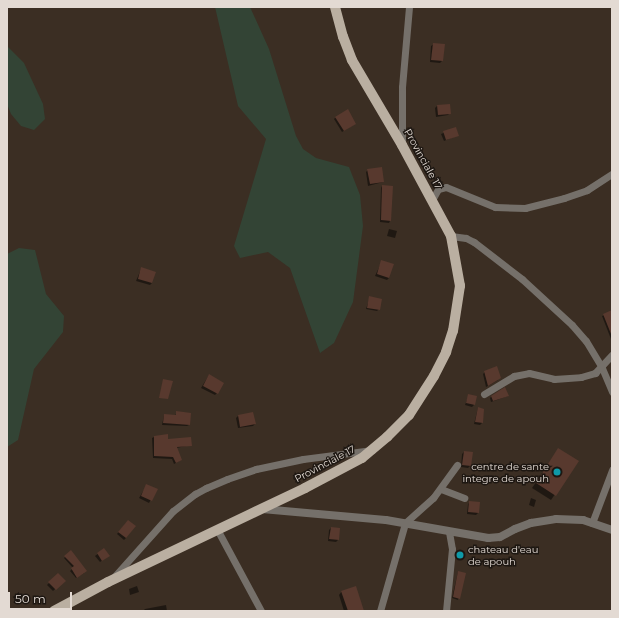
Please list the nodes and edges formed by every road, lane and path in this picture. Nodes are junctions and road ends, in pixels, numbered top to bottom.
1 (335, 7) edge
2 (409, 7) edge
3 (402, 145) junction
4 (612, 174) edge
5 (432, 200) junction
6 (451, 236) junction
7 (612, 355) edge
8 (602, 368) junction
9 (612, 392) edge
10 (484, 394) dead end
11 (373, 449) junction
12 (457, 465) dead end
13 (612, 470) edge
14 (440, 489) junction
15 (464, 498) dead end
16 (262, 509) junction
17 (405, 523) junction
18 (592, 523) junction
19 (612, 530) edge
20 (218, 531) junction
21 (449, 532) junction
22 (108, 582) junction
23 (54, 611) edge
24 (261, 611) edge
25 (380, 611) edge
26 (446, 611) edge

1 - 3 main road, Provinciale 17
2 - 3 street
3 - 5 main road, Provinciale 17
4 - 5 street
5 - 6 main road, Provinciale 17
6 - 8 street
6 - 11 main road, Provinciale 17
7 - 8 street
8 - 9 street
8 - 10 street
11 - 16 main road, Provinciale 17
11 - 22 street
12 - 14 street
13 - 18 street
14 - 15 street
14 - 17 street
16 - 17 street
16 - 20 main road, Provinciale 17
17 - 21 street
17 - 25 street
18 - 19 street
18 - 21 street
20 - 22 main road, Provinciale 17
20 - 24 street
21 - 26 street
22 - 23 main road, Provinciale 17

